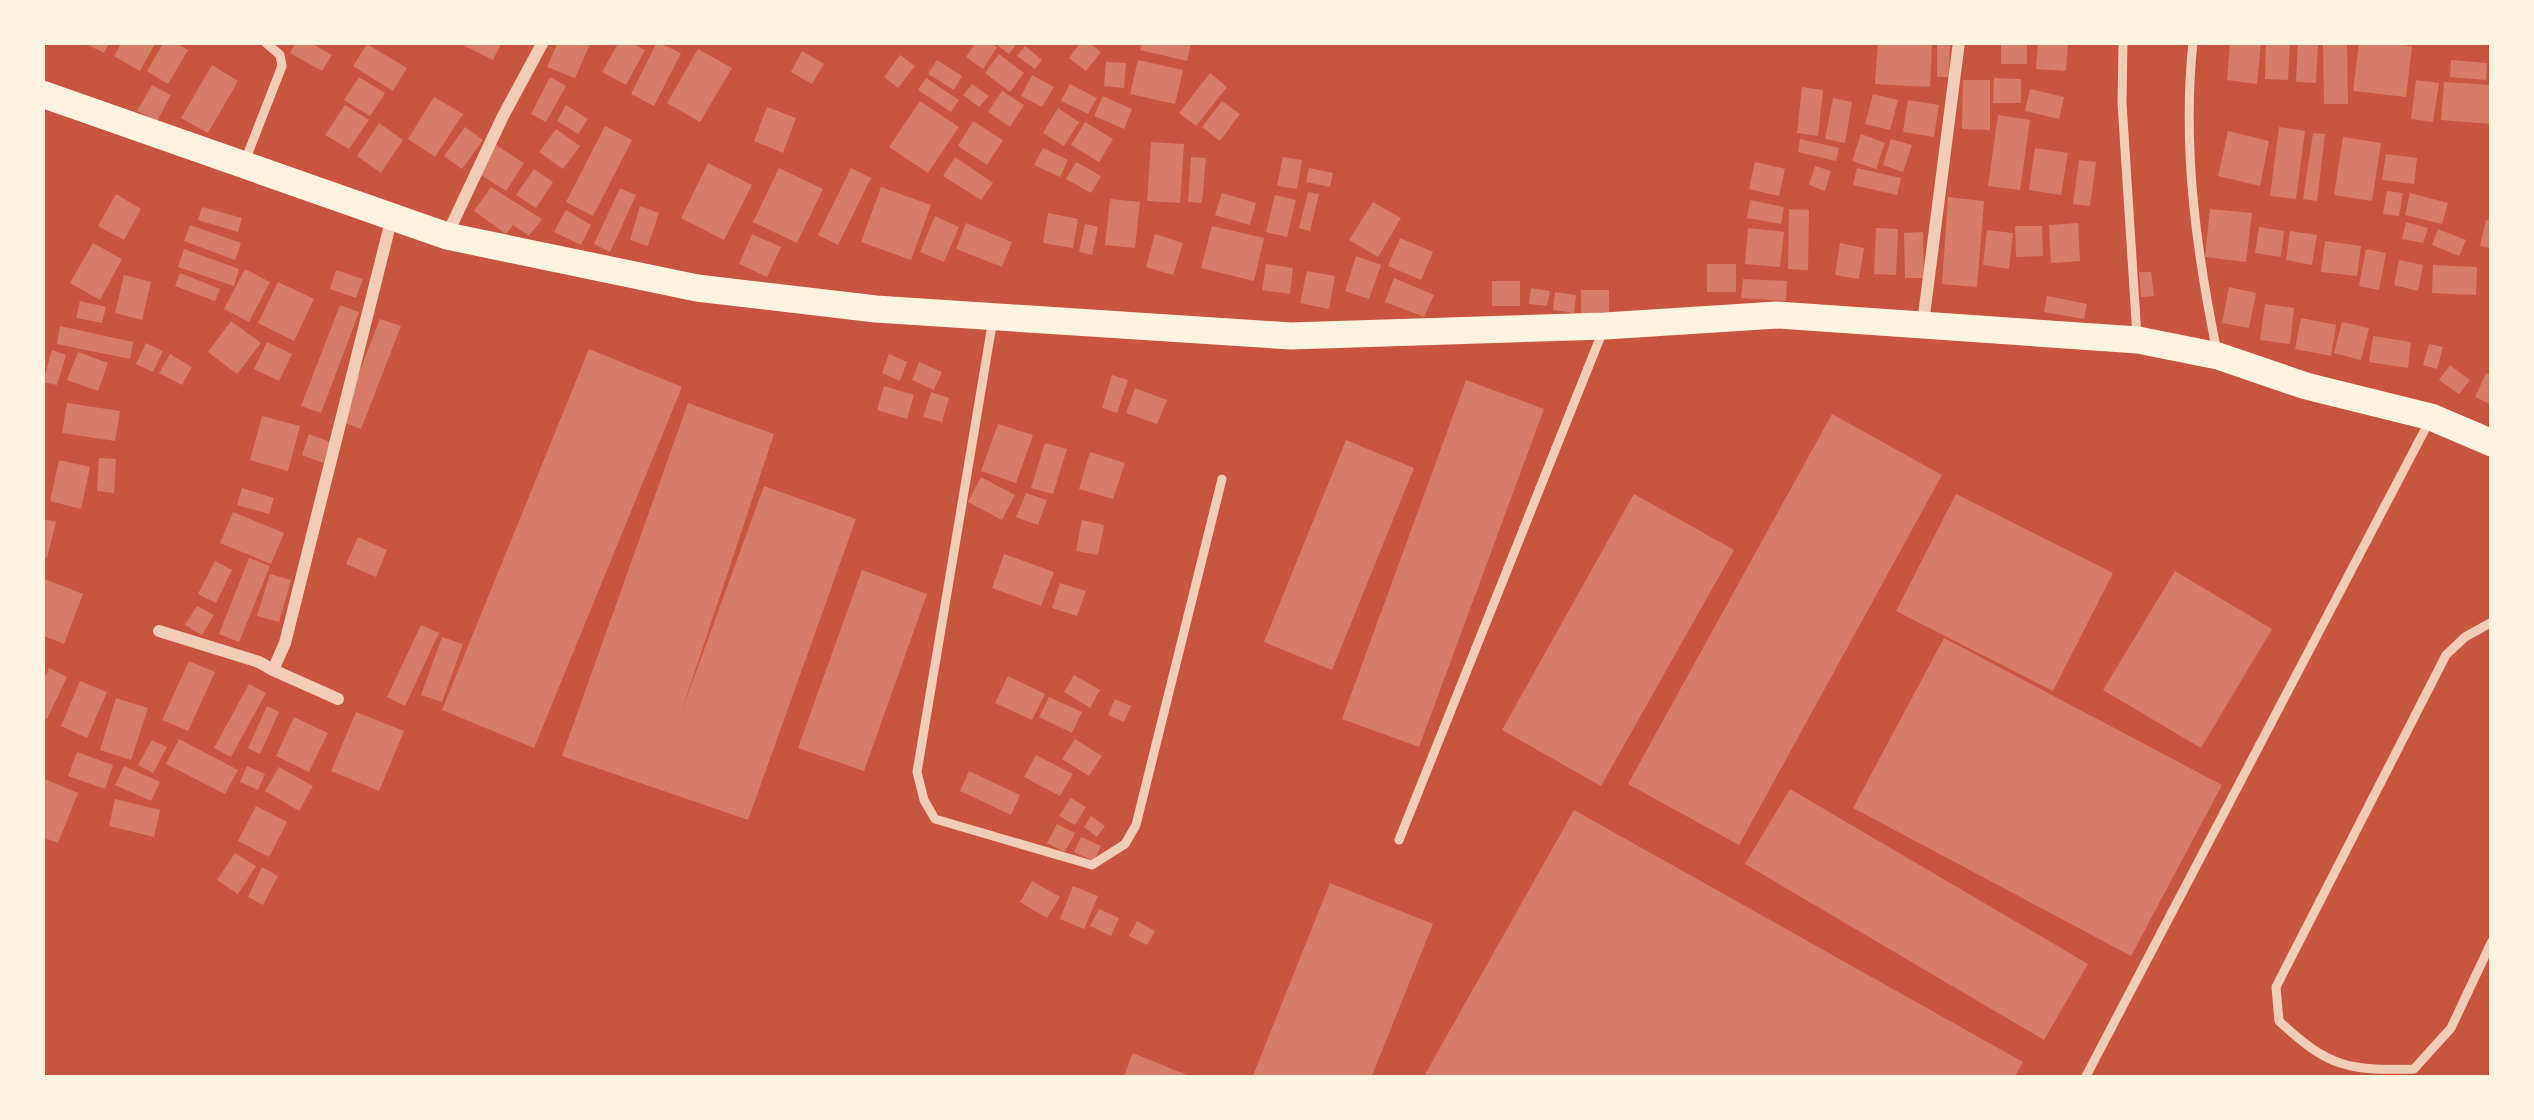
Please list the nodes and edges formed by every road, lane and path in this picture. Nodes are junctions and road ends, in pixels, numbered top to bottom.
1 (265, 42) edge
2 (544, 42) edge
3 (1959, 42) edge
4 (2123, 42) edge
5 (2193, 42) edge
6 (42, 94) edge
7 (244, 164) junction
8 (392, 216) junction
9 (447, 236) junction
10 (993, 318) junction
11 (1922, 324) junction
12 (1605, 326) junction
13 (2138, 340) junction
14 (2218, 356) junction
15 (2431, 417) junction
16 (2492, 443) edge
17 (1222, 478) dead end
18 (2492, 622) edge
19 (159, 631) dead end
20 (273, 670) junction
21 (338, 699) dead end
22 (1399, 840) dead end
23 (2492, 941) edge
24 (2085, 1078) edge

1 - 7 lane
2 - 9 street
3 - 11 street
4 - 13 lane
5 - 14 lane
6 - 7 main road
7 - 8 main road
8 - 9 main road
8 - 20 street
9 - 10 main road
10 - 12 main road
10 - 17 lane
11 - 12 main road
11 - 13 main road
12 - 22 lane
13 - 14 main road
14 - 15 main road
15 - 16 main road
15 - 24 lane
18 - 23 lane
19 - 20 street
20 - 21 street

